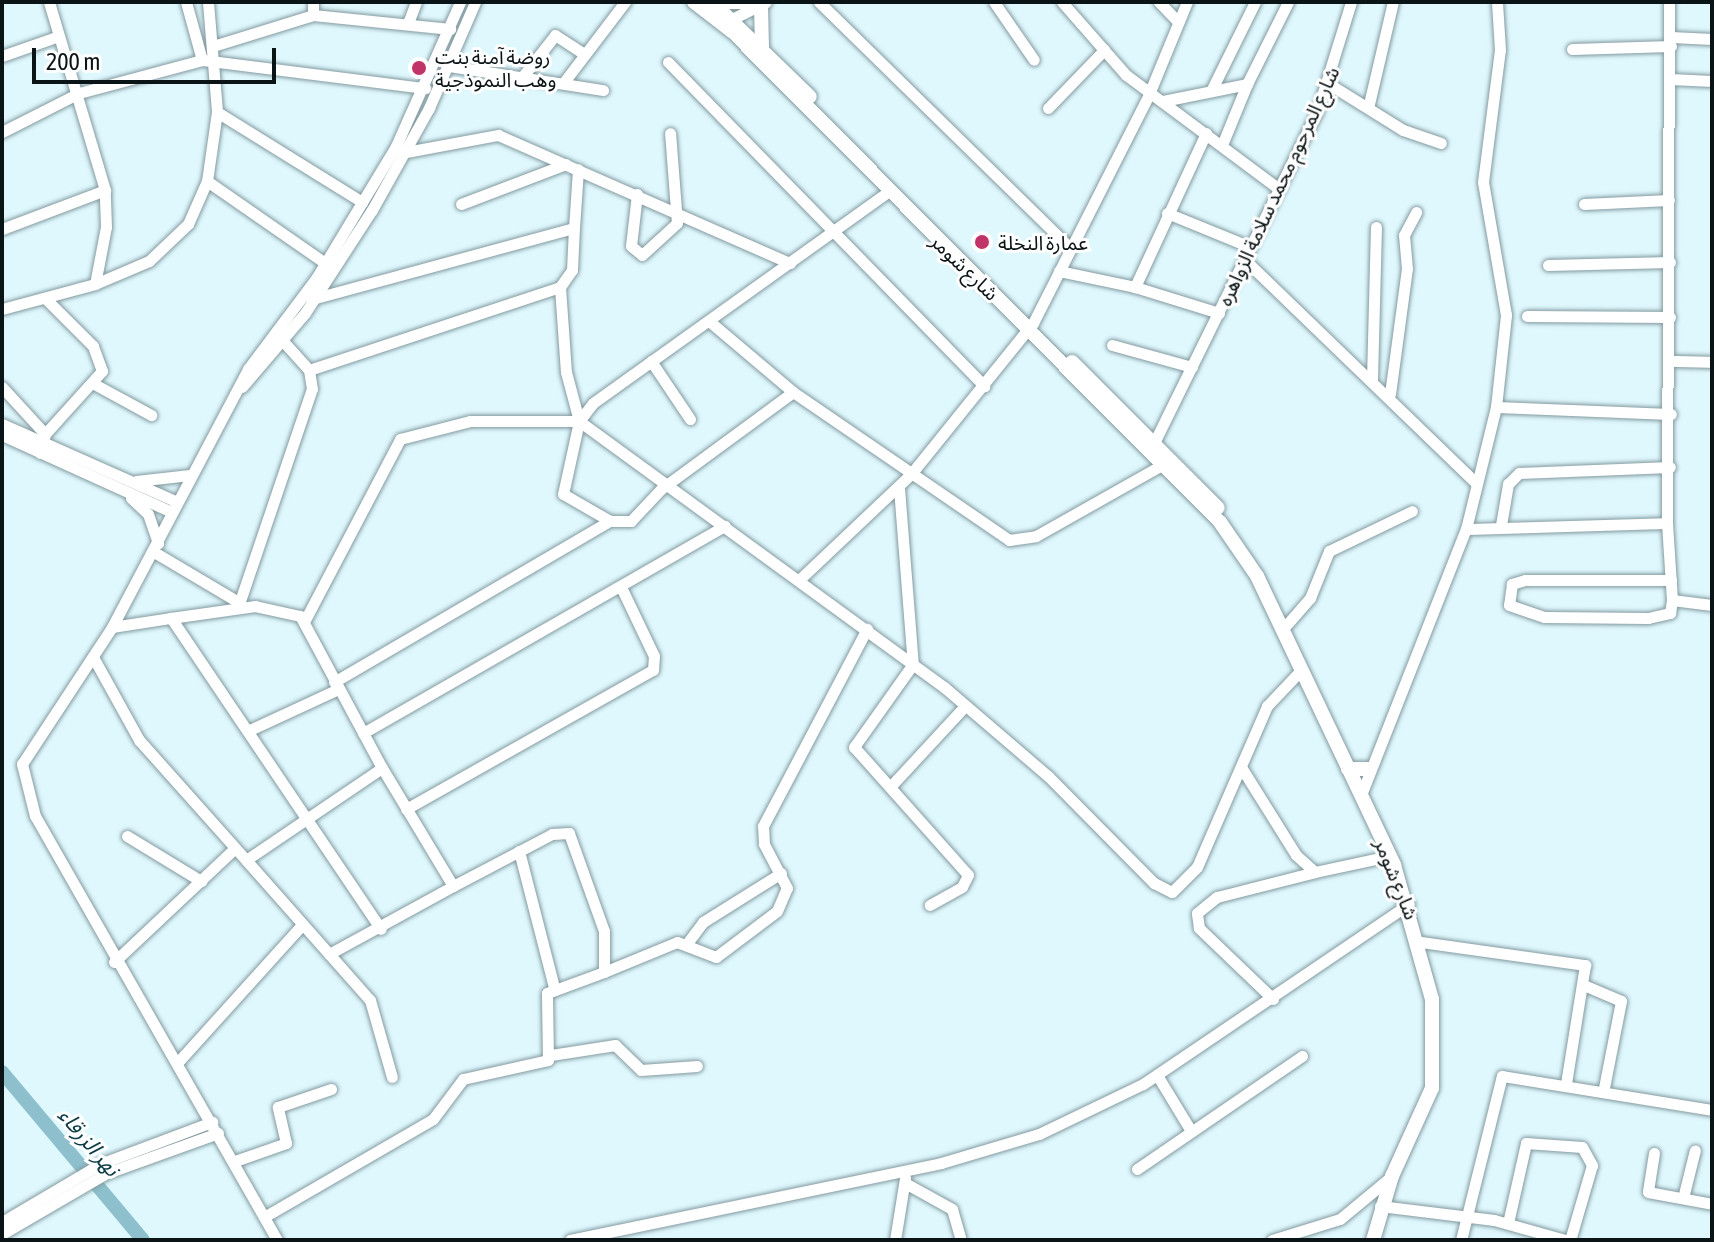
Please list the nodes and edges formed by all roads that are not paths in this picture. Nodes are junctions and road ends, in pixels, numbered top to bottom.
1 (49, 2) edge
2 (186, 2) edge
3 (208, 2) edge
4 (313, 2) edge
5 (416, 2) edge
6 (460, 2) edge
7 (475, 2) edge
8 (625, 2) edge
9 (694, 2) edge
10 (715, 2) edge
11 (819, 2) edge
12 (994, 2) edge
13 (1062, 2) edge
14 (1159, 2) edge
15 (1187, 2) edge
16 (1255, 2) edge
17 (1288, 2) edge
18 (1351, 2) edge
19 (1393, 2) edge
20 (1497, 2) edge
21 (1669, 2) edge
22 (756, 3) edge
23 (313, 15) junction
24 (1178, 22) junction
25 (408, 23) junction
26 (729, 25) junction
27 (450, 29) junction
28 (59, 36) junction
29 (1712, 39) edge
30 (1671, 42) junction
31 (213, 46) junction
32 (763, 48) junction
33 (1572, 49) dead end
34 (1104, 50) junction
35 (584, 54) junction
36 (2, 56) edge
37 (1034, 60) dead end
38 (208, 61) junction
39 (668, 62) dead end
40 (449, 66) junction
41 (523, 76) junction
42 (1670, 79) junction
43 (1712, 81) edge
44 (564, 82) junction
45 (1247, 84) junction
46 (1329, 84) junction
47 (425, 88) junction
48 (1212, 89) junction
49 (603, 90) dead end
50 (79, 93) junction
51 (1149, 94) junction
52 (1163, 101) junction
53 (1369, 104) junction
54 (1048, 108) dead end
55 (217, 112) junction
56 (2, 132) edge
57 (670, 133) dead end
58 (1206, 133) junction
59 (1441, 143) dead end
60 (1222, 145) junction
61 (406, 152) junction
62 (572, 166) junction
63 (207, 181) junction
64 (1275, 186) junction
65 (105, 190) junction
66 (889, 191) junction
67 (637, 194) junction
68 (1669, 200) junction
69 (362, 202) junction
70 (461, 204) dead end
71 (1584, 204) dead end
72 (1416, 212) dead end
73 (1167, 213) junction
74 (678, 215) junction
75 (1376, 227) dead end
76 (574, 228) junction
77 (2, 229) edge
78 (832, 231) junction
79 (1248, 246) junction
80 (1069, 247) junction
81 (1245, 260) junction
82 (1670, 262) junction
83 (325, 263) junction
84 (790, 263) junction
85 (1548, 265) dead end
86 (1059, 271) junction
87 (95, 284) junction
88 (560, 287) junction
89 (1135, 287) junction
90 (309, 298) junction
91 (46, 299) junction
92 (2, 309) edge
93 (1219, 313) junction
94 (1527, 316) dead end
95 (1670, 317) junction
96 (709, 321) junction
97 (1031, 326) junction
98 (284, 342) junction
99 (1112, 345) dead end
100 (651, 361) junction
101 (1672, 361) junction
102 (1712, 362) edge
103 (1192, 367) junction
104 (309, 370) junction
105 (1372, 379) junction
106 (96, 385) junction
107 (984, 386) junction
108 (2, 387) edge
109 (793, 392) junction
110 (1390, 394) junction
111 (233, 395) junction
112 (1496, 407) junction
113 (1671, 414) junction
114 (151, 415) dead end
115 (690, 419) dead end
116 (579, 421) junction
117 (2, 424) edge
118 (2, 435) edge
119 (43, 443) junction
120 (1153, 447) junction
121 (1162, 465) junction
122 (1670, 467) junction
123 (911, 474) junction
124 (190, 475) junction
125 (1475, 482) junction
126 (670, 483) junction
127 (125, 485) junction
128 (899, 488) junction
129 (174, 507) junction
130 (1412, 511) dead end
131 (610, 521) junction
132 (1667, 523) junction
133 (1501, 525) junction
134 (725, 526) junction
135 (1466, 529) junction
136 (1233, 537) junction
137 (156, 548) junction
138 (801, 578) junction
139 (1671, 580) junction
140 (621, 587) junction
141 (1672, 600) junction
142 (239, 605) junction
143 (1712, 605) edge
144 (171, 618) junction
145 (304, 622) junction
146 (112, 627) junction
147 (867, 629) junction
148 (1282, 630) junction
149 (93, 657) junction
150 (913, 664) junction
151 (1301, 670) junction
152 (336, 685) junction
153 (965, 706) junction
154 (252, 729) junction
155 (363, 733) junction
156 (1241, 767) junction
157 (382, 768) junction
158 (1348, 769) junction
159 (1368, 769) junction
160 (890, 787) junction
161 (1361, 795) junction
162 (406, 809) junction
163 (308, 816) junction
164 (127, 836) dead end
165 (235, 848) junction
166 (519, 851) junction
167 (1389, 856) junction
168 (246, 860) junction
169 (1315, 872) junction
170 (781, 873) junction
171 (201, 881) junction
172 (453, 886) junction
173 (1409, 904) junction
174 (930, 905) dead end
175 (1415, 922) junction
176 (300, 927) junction
177 (1383, 928) junction
178 (381, 929) junction
179 (688, 942) junction
180 (1421, 942) junction
181 (329, 954) junction
182 (114, 962) junction
183 (604, 972) junction
184 (1586, 986) junction
185 (554, 987) junction
186 (1273, 999) junction
187 (551, 1055) junction
188 (1302, 1056) dead end
189 (178, 1062) junction
190 (697, 1066) dead end
191 (1157, 1075) junction
192 (392, 1077) dead end
193 (1566, 1083) junction
194 (1604, 1088) junction
195 (331, 1089) dead end
196 (1712, 1110) edge
197 (215, 1127) junction
198 (1191, 1131) junction
199 (1695, 1150) dead end
200 (1654, 1153) dead end
201 (235, 1161) junction
202 (1137, 1169) dead end
203 (1392, 1176) junction
204 (904, 1177) junction
205 (75, 1183) junction
206 (1683, 1198) junction
207 (1712, 1204) edge
208 (1380, 1206) junction
209 (264, 1217) junction
210 (1467, 1217) junction
211 (2, 1222) edge
212 (1508, 1223) junction
213 (2, 1234) edge
214 (1300, 1237) edge
215 (277, 1240) edge
216 (570, 1240) edge
217 (895, 1240) edge
218 (961, 1240) edge
219 (1272, 1240) edge
220 (1373, 1240) edge
221 (1461, 1240) edge
222 (1567, 1240) edge

1 - 28 street
2 - 38 street
3 - 31 street
4 - 23 street
5 - 25 street
6 - 27 street
7 - 40 street
8 - 35 street
9 - 26 main road, شارع شومر
10 - 22 main road
10 - 26 main road, شارع شومر
11 - 80 street
12 - 37 street
13 - 34 street
14 - 24 street
15 - 24 street
16 - 48 street
17 - 45 street
18 - 46 street, شارع المرحوم محمد سلامة الزواهره
19 - 53 street
20 - 112 street
21 - 30 street
22 - 26 street
22 - 32 main road
23 - 25 street
23 - 31 street
24 - 51 street
25 - 27 street
26 - 32 main road, شارع شومر
26 - 66 main road, شارع شومر
27 - 47 street
28 - 36 street
28 - 50 street
29 - 30 street
30 - 33 street
30 - 42 street
31 - 38 street
32 - 97 main road, شارع شومر
34 - 51 street
34 - 54 street
35 - 41 street
35 - 44 street
38 - 47 street
38 - 50 street
38 - 55 street
39 - 78 street
40 - 41 street
40 - 61 street
41 - 44 street
42 - 43 street
42 - 68 street
44 - 49 street
45 - 48 street
45 - 60 street
46 - 53 street
46 - 64 street, شارع المرحوم محمد سلامة الزواهره
47 - 69 street
48 - 52 street
50 - 56 street
50 - 65 street
51 - 52 street
51 - 80 street
52 - 58 street
53 - 59 street
55 - 63 street
55 - 69 street
57 - 74 street
58 - 60 street
58 - 73 street
60 - 64 street
61 - 62 street
61 - 90 street
62 - 67 street
62 - 70 street
62 - 76 street
63 - 83 street
63 - 87 street
64 - 79 street, شارع المرحوم محمد سلامة الزواهره
65 - 77 street
65 - 87 street
66 - 78 street
66 - 97 main road, شارع شومر
67 - 74 street
67 - 74 street
68 - 71 street
68 - 82 street
69 - 83 street
72 - 110 street
73 - 79 street
73 - 89 street
74 - 84 street
75 - 105 street
76 - 88 street
76 - 90 street
78 - 84 street
78 - 107 street
79 - 81 street, شارع المرحوم محمد سلامة الزواهره
80 - 86 street
81 - 93 street, شارع المرحوم محمد سلامة الزواهره
81 - 105 street
82 - 85 street
82 - 95 street
83 - 90 street
84 - 96 street
86 - 89 street
86 - 97 street
87 - 91 street
88 - 104 street
88 - 116 street
89 - 93 street
90 - 98 street
90 - 111 street
91 - 92 street
91 - 106 street
93 - 103 street, شارع المرحوم محمد سلامة الزواهره
94 - 95 street
95 - 101 street
96 - 100 street
96 - 109 street
97 - 107 street
97 - 120 main road, شارع شومر
98 - 104 street
98 - 111 street
99 - 103 street
100 - 115 street
100 - 116 street
101 - 102 street
101 - 113 street
103 - 120 street, شارع المرحوم محمد سلامة الزواهره
104 - 142 street
105 - 110 street
106 - 114 street
106 - 119 street
107 - 123 street
108 - 119 street
109 - 123 street
109 - 126 street
110 - 125 street
111 - 124 street
112 - 113 street
112 - 125 street
113 - 122 street
116 - 126 street
116 - 131 street
116 - 145 street
117 - 119 street
118 - 119 street
119 - 127 street
120 - 121 main road, شارع شومر
120 - 136 main road, شارع شومر
121 - 123 street
121 - 136 main road, شارع شومر
122 - 132 street
122 - 133 street
123 - 128 street
124 - 127 street
124 - 129 street
125 - 135 street
126 - 131 street
126 - 134 street
127 - 129 street
127 - 137 street
128 - 138 street
128 - 150 street
129 - 137 street
130 - 148 street
131 - 152 street
132 - 133 street
132 - 139 street
133 - 135 street
134 - 138 street
134 - 140 street
135 - 159 street
136 - 148 main road, شارع شومر
137 - 142 street
137 - 146 street
138 - 147 street
139 - 141 street
139 - 141 street
140 - 155 street
140 - 162 street
141 - 143 street
142 - 144 street
142 - 145 street
144 - 146 street
144 - 154 street
145 - 152 street
146 - 149 street
147 - 150 street
147 - 170 street
148 - 151 main road, شارع شومر
149 - 165 street
149 - 182 street
150 - 153 street
150 - 160 street
151 - 156 street
151 - 158 main road, شارع شومر
152 - 154 street
152 - 155 street
153 - 156 street
153 - 160 street
154 - 163 street
155 - 157 street
156 - 169 street
157 - 162 street
157 - 163 street
158 - 159 main road
158 - 161 main road, شارع شومر
159 - 161 street
160 - 174 street
161 - 167 main road, شارع شومر
162 - 172 street
163 - 168 street
163 - 178 street
164 - 171 street
165 - 168 street
165 - 171 street
166 - 172 street
166 - 183 street
166 - 185 street
167 - 169 street
167 - 173 main road, شارع شومر
168 - 176 street
169 - 186 street
170 - 179 street
170 - 179 street
171 - 182 street
172 - 178 street
173 - 175 main road, شارع شومر
173 - 177 street
175 - 177 street
175 - 180 main road, شارع شومر
176 - 181 street
176 - 189 street
177 - 186 street
178 - 181 street
179 - 183 street
180 - 184 street
180 - 203 main road, شارع شومر
181 - 192 street
182 - 189 street
183 - 185 street
184 - 193 street
184 - 194 street
185 - 187 street
186 - 191 street
187 - 190 street
187 - 209 street
188 - 198 street
189 - 197 street
191 - 198 street
191 - 204 street
193 - 194 street
193 - 210 street
194 - 196 street
195 - 201 street
197 - 201 street
197 - 205 street
198 - 202 street
199 - 206 street
200 - 206 street
201 - 209 street
203 - 208 main road, شارع شومر
203 - 214 street
204 - 216 street
204 - 217 street
204 - 218 street
205 - 211 street
205 - 213 street
206 - 207 street
208 - 210 street
208 - 220 main road, شارع شومر
209 - 215 street
210 - 212 street
210 - 221 street
212 - 222 street
212 - 222 street
214 - 219 street

